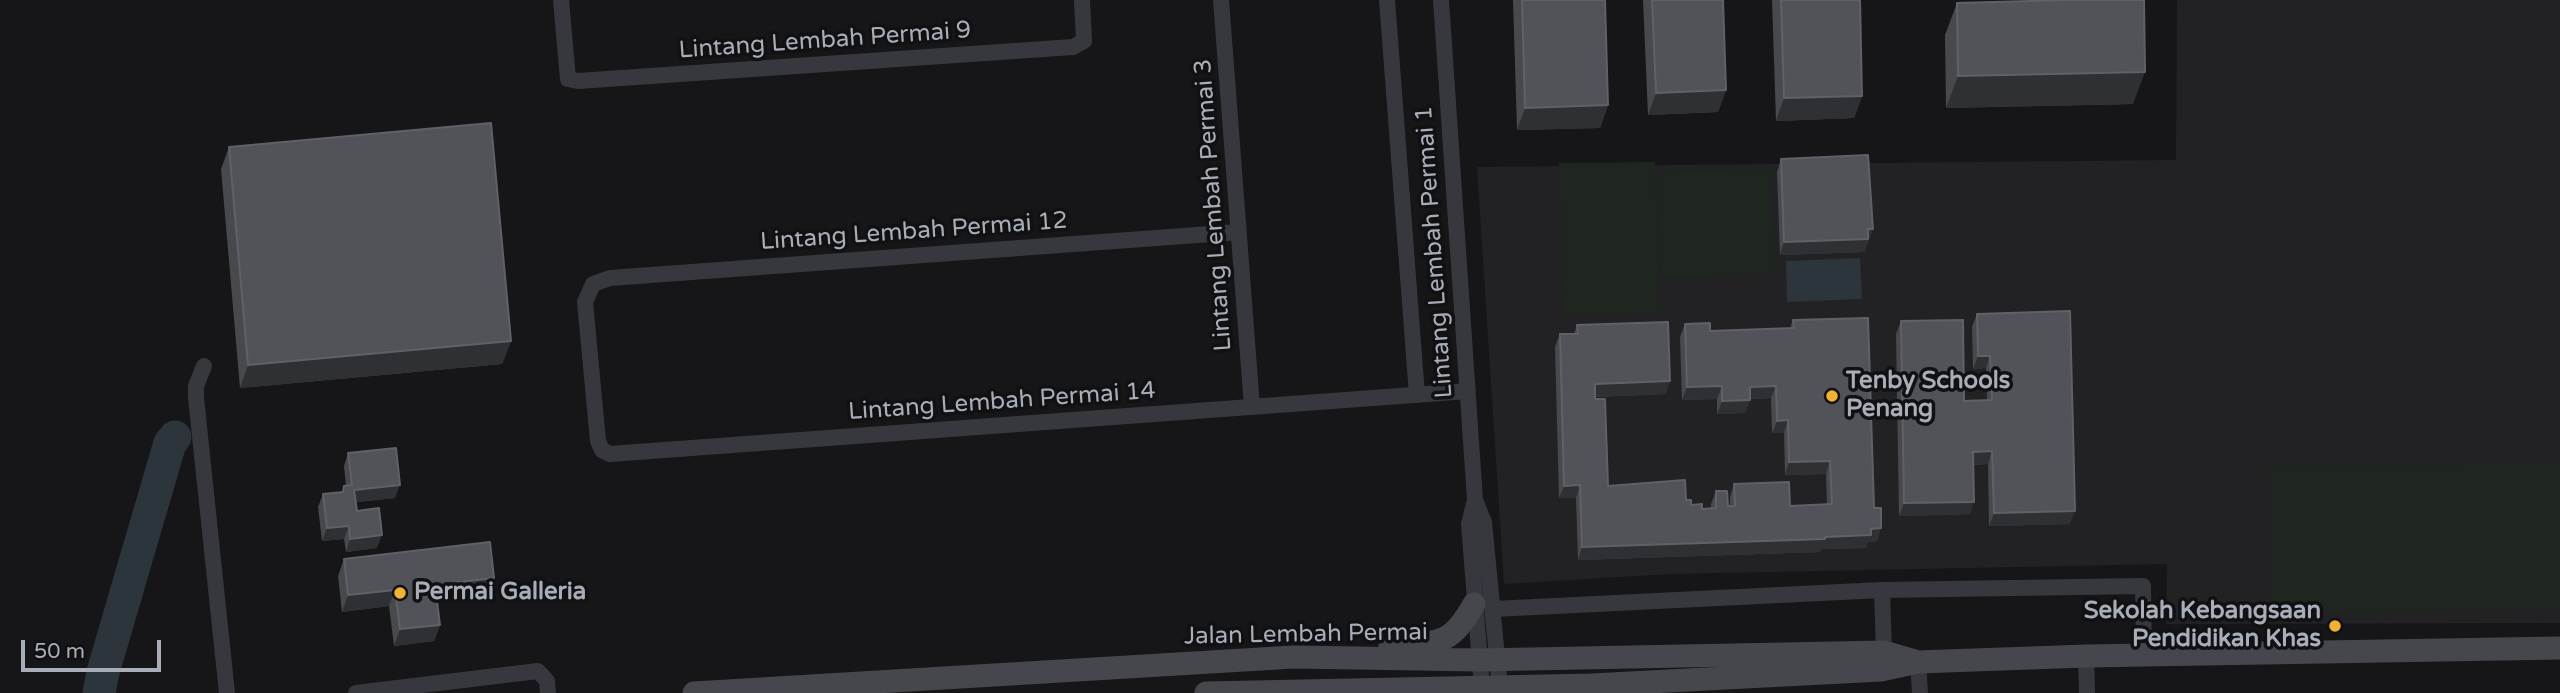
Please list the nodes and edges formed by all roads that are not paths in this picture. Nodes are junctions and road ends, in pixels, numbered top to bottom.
1 (561, 0) edge
2 (1082, 0) edge
3 (1221, 0) edge
4 (1387, 0) edge
5 (1441, 0) edge
6 (1238, 232) junction
7 (204, 366) dead end
8 (1468, 391) junction
9 (1417, 395) junction
10 (1252, 407) junction
11 (598, 441) joint
12 (1882, 590) junction
13 (1483, 606) junction
14 (2560, 648) edge
15 (1884, 652) junction
16 (2144, 655) junction
17 (2086, 656) junction
18 (1294, 657) junction
19 (1488, 660) junction
20 (1919, 662) junction
21 (1491, 688) junction
22 (227, 693) edge
23 (356, 693) edge
24 (548, 693) edge
25 (694, 693) edge
26 (1206, 693) edge
27 (1920, 693) edge
28 (2087, 693) edge

1 - 2 street, Lintang Lembah Permai 9
3 - 6 street, Lintang Lembah Permai 3
4 - 9 street, Lintang Lembah Permai 1
5 - 8 street, Lintang Lembah Permai 1
6 - 10 street, Lintang Lembah Permai 3
6 - 11 street, Lintang Lembah Permai 12
7 - 22 street
8 - 9 street, Lintang Lembah Permai 14
8 - 13 street, Lintang Lembah Permai 1
9 - 10 street, Lintang Lembah Permai 14
10 - 11 street, Lintang Lembah Permai 14
12 - 13 street
12 - 15 street
12 - 16 street
13 - 18 main road
13 - 19 street, Lintang Lembah Permai 1
14 - 16 main road, Jalan Lembah Permai
15 - 19 main road, Jalan Lembah Permai
15 - 20 main road, Jalan Lembah Permai
16 - 17 main road, Jalan Lembah Permai
17 - 20 main road, Jalan Lembah Permai
17 - 28 street
18 - 19 main road, Jalan Lembah Permai
18 - 25 main road, Jalan Lembah Permai
19 - 21 street, Lintang Lembah Permai 1
20 - 21 main road, Jalan Lembah Permai
20 - 27 street
21 - 26 main road, Jalan Lembah Permai
23 - 24 street

